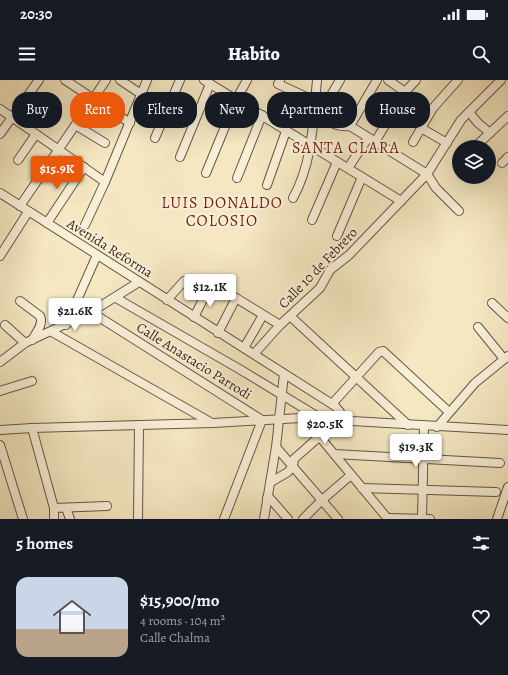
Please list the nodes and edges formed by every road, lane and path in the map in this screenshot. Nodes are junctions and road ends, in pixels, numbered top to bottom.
1 (39, 80) edge
2 (65, 80) edge
3 (106, 80) edge
4 (120, 80) edge
5 (147, 80) edge
6 (180, 80) edge
7 (247, 80) edge
8 (280, 80) edge
9 (317, 80) edge
10 (340, 80) edge
11 (377, 80) edge
12 (388, 80) edge
13 (416, 80) edge
14 (458, 80) edge
15 (501, 80) edge
16 (207, 82) edge
17 (30, 92) edge
18 (83, 92) edge
19 (98, 92) edge
20 (138, 92) edge
21 (142, 92) edge
22 (223, 92) edge
23 (240, 92) edge
24 (296, 92) edge
25 (316, 92) edge
26 (333, 92) edge
27 (405, 92) joint
28 (0, 109) edge
29 (469, 112) junction
30 (259, 113) edge
31 (430, 113) edge
32 (357, 114) edge
33 (133, 115) edge
34 (262, 115) junction
35 (508, 116) edge
36 (12, 117) joint
37 (125, 120) edge
38 (130, 123) junction
39 (28, 128) edge
40 (76, 128) edge
41 (80, 128) edge
42 (224, 128) edge
43 (313, 128) edge
44 (353, 128) edge
45 (380, 128) edge
46 (421, 128) joint
47 (286, 131) junction
48 (490, 133) junction
49 (0, 134) edge
50 (36, 134) junction
51 (156, 138) dead end
52 (372, 140) junction
53 (482, 140) edge
54 (413, 142) dead end
55 (105, 143) dead end
56 (447, 143) junction
57 (310, 146) junction
58 (60, 150) junction
59 (180, 157) dead end
60 (18, 160) dead end
61 (337, 162) junction
62 (84, 167) junction
63 (348, 168) junction
64 (206, 173) dead end
65 (427, 174) junction
66 (362, 177) junction
67 (237, 178) dead end
68 (105, 182) junction
69 (267, 185) dead end
70 (0, 193) edge
71 (292, 198) dead end
72 (401, 201) junction
73 (20, 206) junction
74 (459, 211) dead end
75 (28, 212) junction
76 (312, 220) dead end
77 (47, 223) junction
78 (85, 225) dead end
79 (337, 236) dead end
80 (97, 255) junction
81 (0, 256) edge
82 (206, 279) dead end
83 (184, 281) dead end
84 (139, 282) junction
85 (208, 290) dead end
86 (116, 298) junction
87 (236, 298) junction
88 (167, 300) junction
89 (20, 301) dead end
90 (492, 303) dead end
91 (91, 312) junction
92 (263, 315) junction
93 (290, 316) junction
94 (194, 317) junction
95 (508, 318) edge
96 (5, 325) dead end
97 (66, 325) junction
98 (280, 325) junction
99 (478, 327) dead end
100 (52, 332) junction
101 (218, 333) junction
102 (29, 341) junction
103 (244, 348) junction
104 (254, 354) junction
105 (506, 358) edge
106 (0, 362) edge
107 (284, 374) junction
108 (356, 377) junction
109 (32, 381) dead end
110 (0, 391) edge
111 (282, 396) junction
112 (332, 404) junction
113 (449, 412) junction
114 (279, 419) junction
115 (320, 419) junction
116 (337, 419) junction
117 (262, 420) junction
118 (213, 423) junction
119 (138, 425) junction
120 (408, 425) junction
121 (424, 426) junction
122 (437, 427) junction
123 (32, 428) junction
124 (0, 430) edge
125 (508, 430) edge
126 (319, 436) junction
127 (0, 445) edge
128 (276, 447) junction
129 (334, 454) junction
130 (424, 459) junction
131 (500, 463) dead end
132 (293, 466) junction
133 (351, 475) junction
134 (271, 482) junction
135 (508, 487) edge
136 (362, 488) junction
137 (423, 490) junction
138 (496, 492) dead end
139 (268, 496) junction
140 (322, 500) junction
141 (107, 506) dead end
142 (54, 508) junction
143 (66, 508) junction
144 (384, 517) edge
145 (23, 519) edge
146 (54, 519) edge
147 (70, 519) edge
148 (138, 519) edge
149 (224, 519) edge
150 (259, 519) edge
151 (264, 519) edge
152 (288, 519) edge
153 (303, 519) edge
154 (338, 519) edge
155 (422, 519) edge
156 (430, 519) edge
157 (497, 519) edge

1 - 17 street
2 - 18 street
3 - 19 street
4 - 20 street
5 - 21 street
6 - 51 street
7 - 23 street
8 - 24 street
9 - 25 street
10 - 26 street
11 - 32 street
12 - 27 street
13 - 27 street
14 - 31 street
15 - 29 street, Calle 10 de Febrero
16 - 22 street
16 - 59 street
28 - 36 street
29 - 48 street
29 - 56 street, Calle 10 de Febrero
30 - 34 street
33 - 38 street
34 - 47 street
34 - 67 street
35 - 48 street
36 - 49 street
37 - 38 street
38 - 68 street
39 - 50 street
40 - 58 street
41 - 55 street
42 - 64 street
43 - 57 street
44 - 52 street
45 - 52 street
46 - 54 street
46 - 56 street
47 - 57 street
47 - 69 street
48 - 53 street
50 - 58 street
50 - 60 street
52 - 63 street
52 - 65 street
56 - 65 street, Calle 10 de Febrero
57 - 61 street
57 - 71 street
58 - 62 street
58 - 73 street
61 - 63 street
61 - 76 street
62 - 68 street
62 - 77 street
63 - 66 street
65 - 72 street, Calle 10 de Febrero
65 - 74 street
66 - 72 street
66 - 79 street
68 - 78 street
70 - 73 street, Avenida Reforma
72 - 93 street, Calle 10 de Febrero
73 - 75 street, Avenida Reforma
75 - 77 street, Avenida Reforma
75 - 81 street
77 - 80 street, Avenida Reforma
80 - 84 street, Avenida Reforma
80 - 97 street
82 - 87 street
83 - 88 street
84 - 86 street
84 - 88 street, Avenida Reforma
85 - 94 street
86 - 91 street
86 - 111 street
87 - 92 street
87 - 101 street
88 - 94 street, Avenida Reforma
89 - 102 street
90 - 95 street
91 - 97 street
91 - 117 street, Calle Anastacio Parrodi
92 - 98 street
92 - 103 street
93 - 98 street, Calle 10 de Febrero
93 - 108 street
94 - 101 street, Avenida Reforma
96 - 102 street
97 - 100 street
98 - 104 street, Calle 10 de Febrero
99 - 105 street
100 - 102 street
100 - 118 street
101 - 103 street, Avenida Reforma
102 - 106 street
103 - 104 street, Avenida Reforma
104 - 107 street, Avenida Reforma
105 - 113 street
107 - 111 street
107 - 112 street, Avenida Reforma
108 - 112 street
108 - 113 street
108 - 120 street
109 - 110 street
111 - 114 street
111 - 115 street
112 - 116 street, Avenida Reforma
113 - 122 street
114 - 115 street
114 - 117 street
114 - 128 street
115 - 116 street
116 - 120 street
116 - 126 street
117 - 118 street
117 - 149 street
118 - 119 street
119 - 123 street
119 - 148 street
120 - 121 street
121 - 122 street
121 - 130 street
122 - 125 street
123 - 124 street
123 - 142 street
126 - 129 street
126 - 132 street
127 - 145 street
128 - 132 street
128 - 134 street
129 - 130 street
129 - 133 street
130 - 131 street
130 - 137 street
132 - 134 street
132 - 140 street
133 - 136 street
133 - 140 street
134 - 139 street
135 - 157 street
136 - 137 street
136 - 144 street
137 - 138 street
137 - 155 street
139 - 150 street
139 - 151 street
139 - 152 street
140 - 153 street
140 - 154 street
141 - 143 street
142 - 143 street
142 - 146 street
143 - 147 street
144 - 155 street
155 - 156 street

